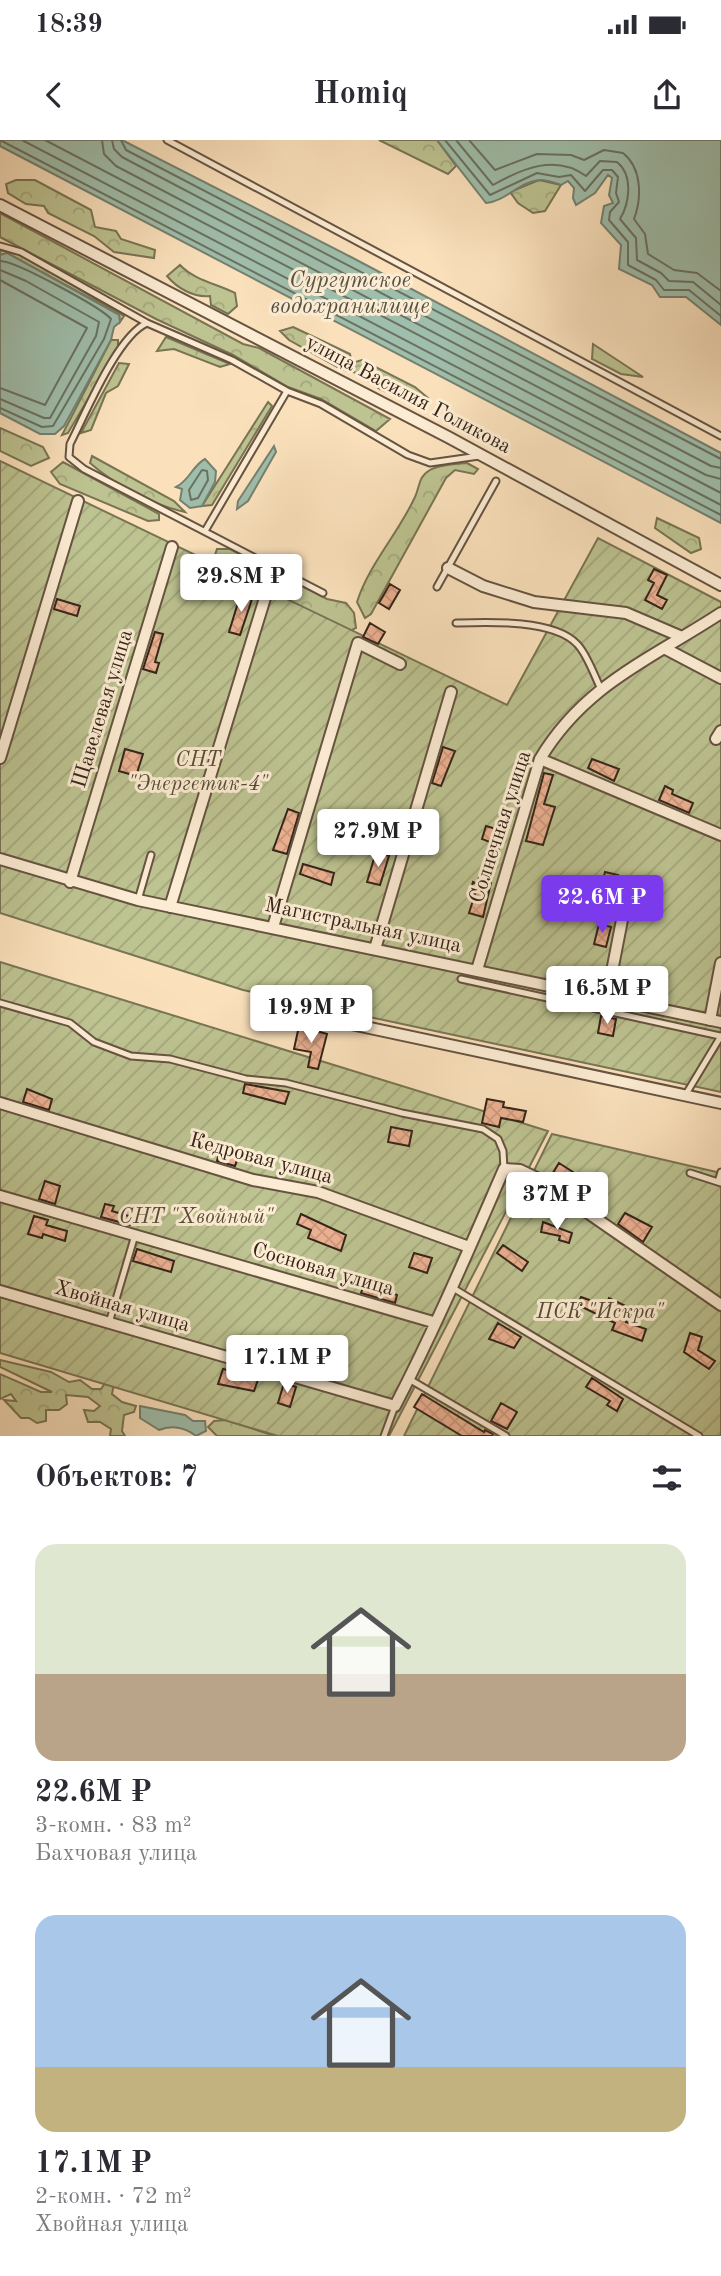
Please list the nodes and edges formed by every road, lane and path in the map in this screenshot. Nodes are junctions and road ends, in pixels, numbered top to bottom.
1 (167, 140) edge
2 (0, 205) edge
3 (0, 246) edge
4 (147, 323) junction
5 (287, 391) junction
6 (721, 436) edge
7 (482, 455) junction
8 (496, 481) dead end
9 (78, 501) dead end
10 (205, 531) junction
11 (172, 547) dead end
12 (448, 568) junction
13 (721, 585) edge
14 (438, 587) dead end
15 (323, 593) dead end
16 (265, 598) dead end
17 (721, 613) edge
18 (456, 623) dead end
19 (682, 637) junction
20 (664, 648) junction
21 (400, 664) dead end
22 (721, 678) edge
23 (600, 687) junction
24 (451, 692) dead end
25 (0, 758) edge
26 (540, 759) junction
27 (721, 835) edge
28 (151, 855) dead end
29 (0, 859) edge
30 (70, 882) junction
31 (629, 884) dead end
32 (138, 900) junction
33 (170, 907) junction
34 (273, 927) junction
35 (375, 949) junction
36 (721, 963) edge
37 (477, 970) junction
38 (461, 979) dead end
39 (607, 997) junction
40 (0, 1003) edge
41 (295, 1012) dead end
42 (716, 1021) edge
43 (720, 1036) edge
44 (686, 1094) junction
45 (0, 1103) edge
46 (721, 1103) edge
47 (504, 1169) junction
48 (721, 1172) edge
49 (690, 1173) dead end
50 (720, 1183) edge
51 (0, 1196) edge
52 (135, 1235) junction
53 (469, 1247) junction
54 (453, 1287) junction
55 (0, 1291) edge
56 (721, 1306) edge
57 (433, 1322) junction
58 (108, 1323) junction
59 (409, 1378) junction
60 (395, 1406) junction
61 (384, 1436) edge
62 (506, 1436) edge
63 (699, 1436) edge

1 - 6 lane
2 - 7 street, улица Василия Голикова
3 - 4 lane
4 - 5 lane
4 - 10 lane
5 - 7 lane
5 - 10 lane
7 - 13 street, улица Василия Голикова
8 - 12 lane
9 - 25 street
10 - 15 lane
11 - 30 street, Щавелевая улица
12 - 14 lane
12 - 19 street
16 - 33 street
17 - 19 street, Солнечная улица
18 - 23 lane
19 - 20 street, Солнечная улица
20 - 22 street
20 - 23 street, Солнечная улица
21 - 34 street
23 - 26 street, Солнечная улица
24 - 35 street
26 - 27 street
26 - 37 street, Солнечная улица
28 - 32 lane
29 - 30 street, Магистральная улица
30 - 32 street, Магистральная улица
31 - 39 street
32 - 33 street, Магистральная улица
33 - 34 street, Магистральная улица
34 - 35 street, Магистральная улица
35 - 37 street, Магистральная улица
36 - 42 street
37 - 39 street, Магистральная улица
38 - 43 lane
39 - 42 street, Магистральная улица
40 - 47 lane
41 - 44 street
43 - 44 lane
44 - 46 street
45 - 53 street, Кедровая улица
47 - 53 street
47 - 56 street
48 - 50 lane
49 - 50 lane
51 - 52 street, Сосновая улица
52 - 57 street, Сосновая улица
52 - 58 lane
53 - 54 street
54 - 57 street
54 - 63 lane
55 - 58 street, Хвойная улица
57 - 59 street
58 - 60 street, Хвойная улица
59 - 60 street
59 - 62 lane
60 - 61 lane

